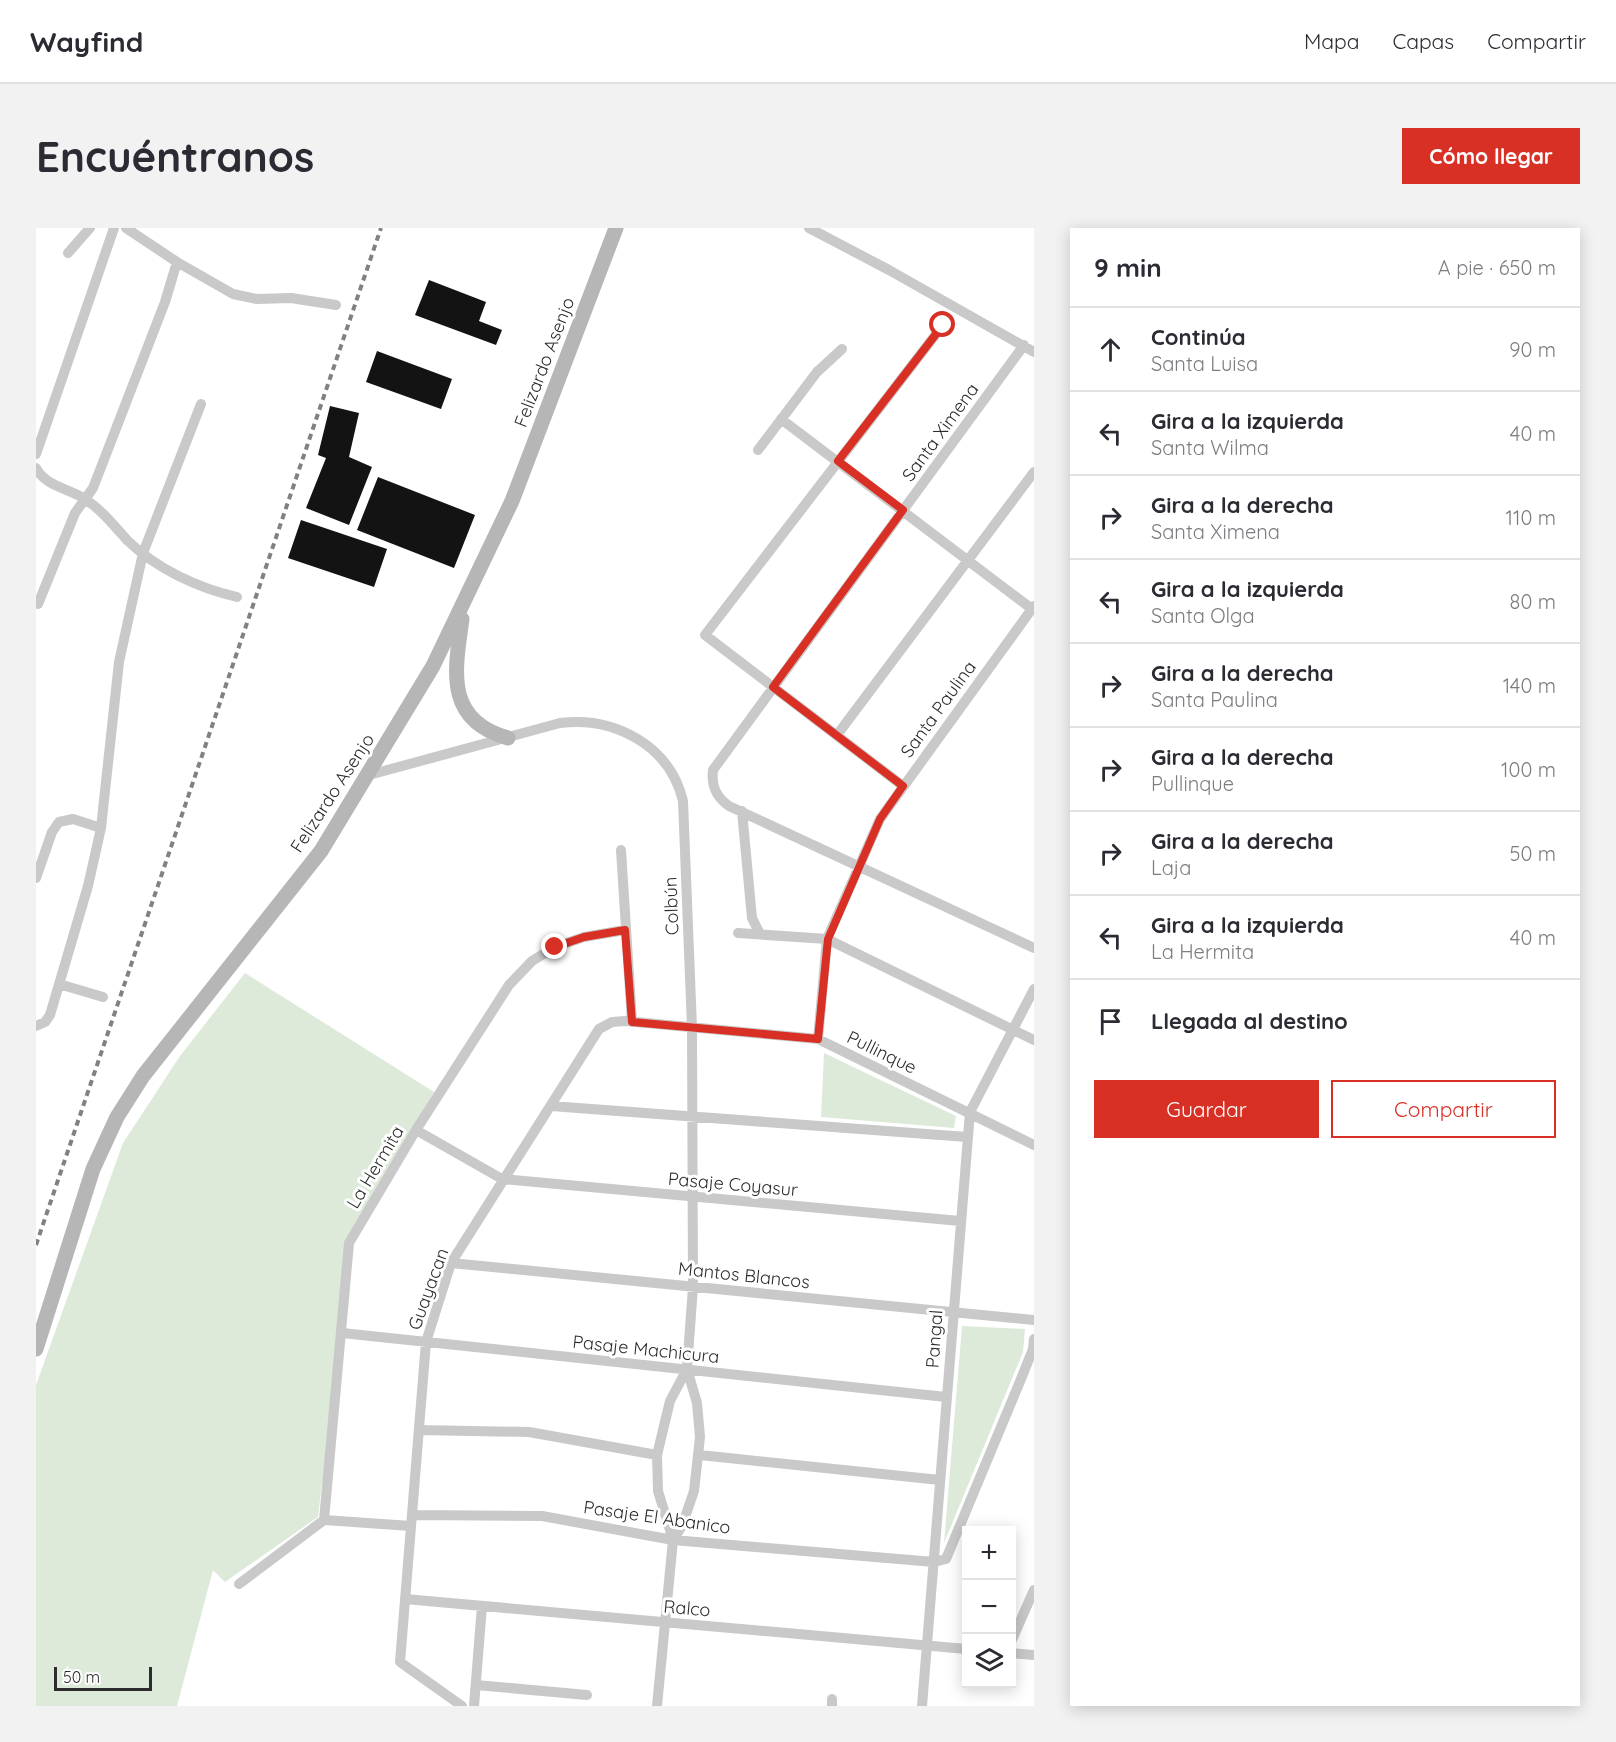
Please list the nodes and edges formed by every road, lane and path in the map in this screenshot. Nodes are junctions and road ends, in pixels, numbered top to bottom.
1 (90, 228) edge
2 (114, 228) edge
3 (126, 228) edge
4 (616, 228) edge
5 (809, 228) edge
6 (68, 253) dead end
7 (177, 262) junction
8 (336, 305) dead end
9 (943, 325) dead end
10 (1024, 345) junction
11 (842, 349) dead end
12 (1034, 352) edge
13 (201, 404) dead end
14 (781, 419) junction
15 (758, 450) dead end
16 (36, 454) edge
17 (838, 461) junction
18 (36, 468) edge
19 (1034, 472) edge
20 (84, 498) junction
21 (903, 510) junction
22 (143, 553) junction
23 (969, 559) junction
24 (237, 597) dead end
25 (38, 604) dead end
26 (463, 607) junction
27 (1033, 608) edge
28 (773, 687) junction
29 (837, 735) junction
30 (508, 738) junction
31 (369, 775) junction
32 (903, 786) junction
33 (742, 811) junction
34 (101, 828) junction
35 (621, 850) dead end
36 (861, 866) junction
37 (36, 878) edge
38 (625, 930) junction
39 (759, 932) junction
40 (738, 933) dead end
41 (828, 939) junction
42 (1034, 948) edge
43 (59, 984) junction
44 (1034, 989) edge
45 (103, 997) dead end
46 (632, 1022) junction
47 (36, 1026) edge
48 (692, 1027) junction
49 (1012, 1029) junction
50 (818, 1039) junction
51 (1034, 1040) edge
52 (551, 1106) junction
53 (970, 1112) junction
54 (691, 1117) junction
55 (416, 1130) junction
56 (967, 1137) junction
57 (1034, 1145) edge
58 (502, 1179) junction
59 (691, 1197) junction
60 (960, 1221) junction
61 (451, 1263) junction
62 (693, 1287) junction
63 (953, 1312) junction
64 (1034, 1320) edge
65 (342, 1333) junction
66 (1034, 1339) edge
67 (426, 1342) junction
68 (36, 1349) edge
69 (687, 1369) junction
70 (946, 1397) junction
71 (419, 1430) junction
72 (657, 1455) junction
73 (700, 1455) junction
74 (940, 1479) junction
75 (324, 1520) junction
76 (411, 1520) junction
77 (673, 1540) junction
78 (934, 1562) junction
79 (239, 1584) dead end
80 (1034, 1590) edge
81 (405, 1599) junction
82 (482, 1606) junction
83 (667, 1623) junction
84 (1015, 1634) edge
85 (928, 1646) junction
86 (962, 1649) edge
87 (1016, 1653) edge
88 (1034, 1655) edge
89 (476, 1685) junction
90 (587, 1695) dead end
91 (462, 1706) edge
92 (474, 1706) edge
93 (657, 1706) edge
94 (922, 1706) edge

1 - 6 street
2 - 16 street
3 - 7 street
4 - 26 street, Felizardo Asenjo
5 - 10 street
7 - 8 street
7 - 20 street
9 - 17 street
10 - 12 street
10 - 21 street, Santa Ximena
11 - 14 street
13 - 22 street
14 - 15 street
14 - 17 street
17 - 21 street
17 - 28 street
18 - 20 street
19 - 23 street
20 - 22 street
20 - 25 street
21 - 23 street
21 - 28 street, Santa Ximena
22 - 24 street
22 - 34 street
23 - 27 street
23 - 29 street
26 - 30 street
26 - 31 street, Felizardo Asenjo
27 - 32 street, Santa Paulina
28 - 29 street
28 - 33 street, Santa Ximena
29 - 32 street
30 - 31 street, Colbún
30 - 48 street, Colbún
31 - 68 street, Felizardo Asenjo
32 - 36 street, Santa Paulina
33 - 36 street
33 - 39 street
34 - 37 street
34 - 43 street
35 - 38 street
36 - 41 street, Santa Paulina
36 - 42 street
38 - 46 street
38 - 55 street, La Hermita
39 - 40 street
39 - 41 street
41 - 49 street
41 - 50 street, Santa Paulina
43 - 45 street
43 - 47 street
44 - 49 street, Pangal
46 - 48 street, Pullinque
46 - 52 street, Guayacan
48 - 50 street, Pullinque
48 - 54 street, Colbún
49 - 51 street
49 - 53 street, Pangal
50 - 53 street, Pullinque
52 - 54 street
52 - 58 street, Guayacan
53 - 56 street, Pangal
53 - 57 street, Pullinque
54 - 56 street
54 - 59 street, Colbún
55 - 58 street
55 - 65 street, La Hermita
56 - 60 street, Pangal
58 - 59 street, Pasaje Coyasur
58 - 61 street, Guayacan
59 - 60 street, Pasaje Coyasur
59 - 62 street, Colbún
60 - 63 street, Pangal
61 - 62 street, Mantos Blancos
61 - 67 street, Guayacan
62 - 63 street, Mantos Blancos
62 - 69 street, Colbún
63 - 64 street, Mantos Blancos
63 - 70 street, Pangal
65 - 67 street, Pasaje Machicura
65 - 75 street, La Hermita
66 - 78 street
67 - 69 street, Pasaje Machicura
67 - 71 street, Guayacan
69 - 70 street, Pasaje Machicura
69 - 72 street, Colbún
69 - 73 street, Colbún
70 - 74 street, Pangal
71 - 72 street
71 - 76 street, Guayacan
72 - 77 street, Colbún
73 - 74 street
73 - 77 street, Colbún
74 - 78 street, Pangal
75 - 76 street
75 - 79 street
76 - 77 street, Pasaje El Abanico
76 - 81 street, Guayacan
77 - 78 street, Pasaje El Abanico
77 - 83 street, Colbún
78 - 85 street, Pangal
80 - 84 street
81 - 82 street, Ralco
81 - 91 street, Guayacan
82 - 83 street, Ralco
82 - 89 street
83 - 85 street, Ralco
83 - 93 street, Colbún
85 - 86 street, Ralco
85 - 94 street, Pangal
87 - 88 street
89 - 90 street
89 - 92 street

